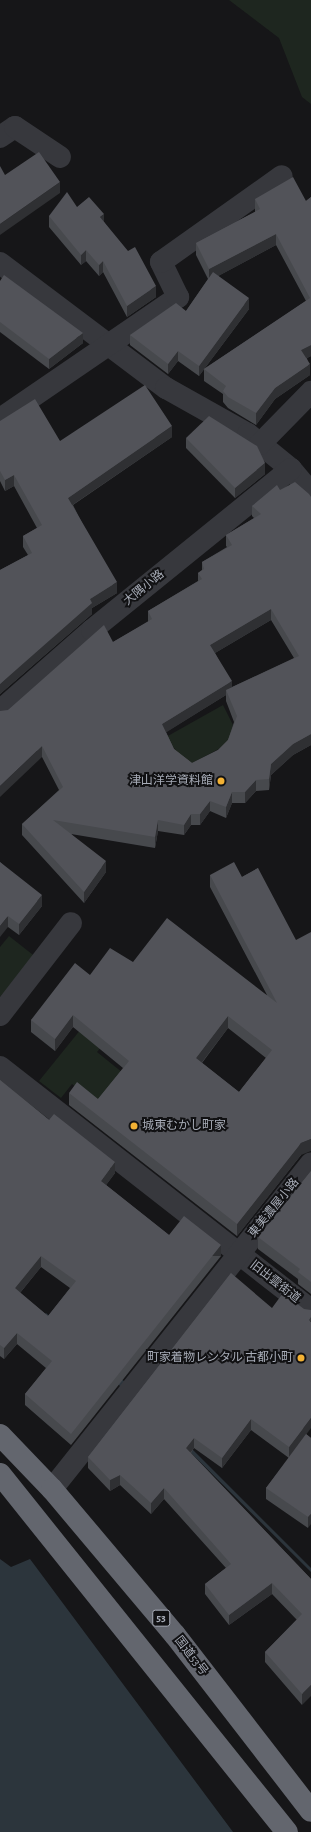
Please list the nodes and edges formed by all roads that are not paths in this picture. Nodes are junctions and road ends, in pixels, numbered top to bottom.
1 (0, 137) edge
2 (60, 157) dead end
3 (282, 176) dead end
4 (0, 263) edge
5 (108, 343) junction
6 (311, 392) edge
7 (0, 420) edge
8 (260, 444) junction
9 (291, 469) junction
10 (311, 493) edge
11 (0, 711) edge
12 (71, 923) dead end
13 (0, 1015) edge
14 (0, 1067) edge
15 (311, 1162) edge
16 (239, 1254) junction
17 (311, 1310) edge
18 (0, 1435) edge
19 (0, 1474) edge
20 (52, 1489) junction
21 (311, 1811) edge
22 (287, 1832) edge

1 - 2 street
3 - 5 street
4 - 5 street
5 - 7 street
5 - 8 street
6 - 8 street
8 - 9 street
9 - 10 street
9 - 11 street, 大隅小路
12 - 13 street
14 - 16 street, 旧出雲街道
15 - 16 street, 東美濃屋小路
16 - 17 street, 旧出雲街道
16 - 20 street, 東美濃屋小路
18 - 20 highway, 国道53号 / 53
19 - 22 highway
20 - 21 highway, 国道53号 / 53

